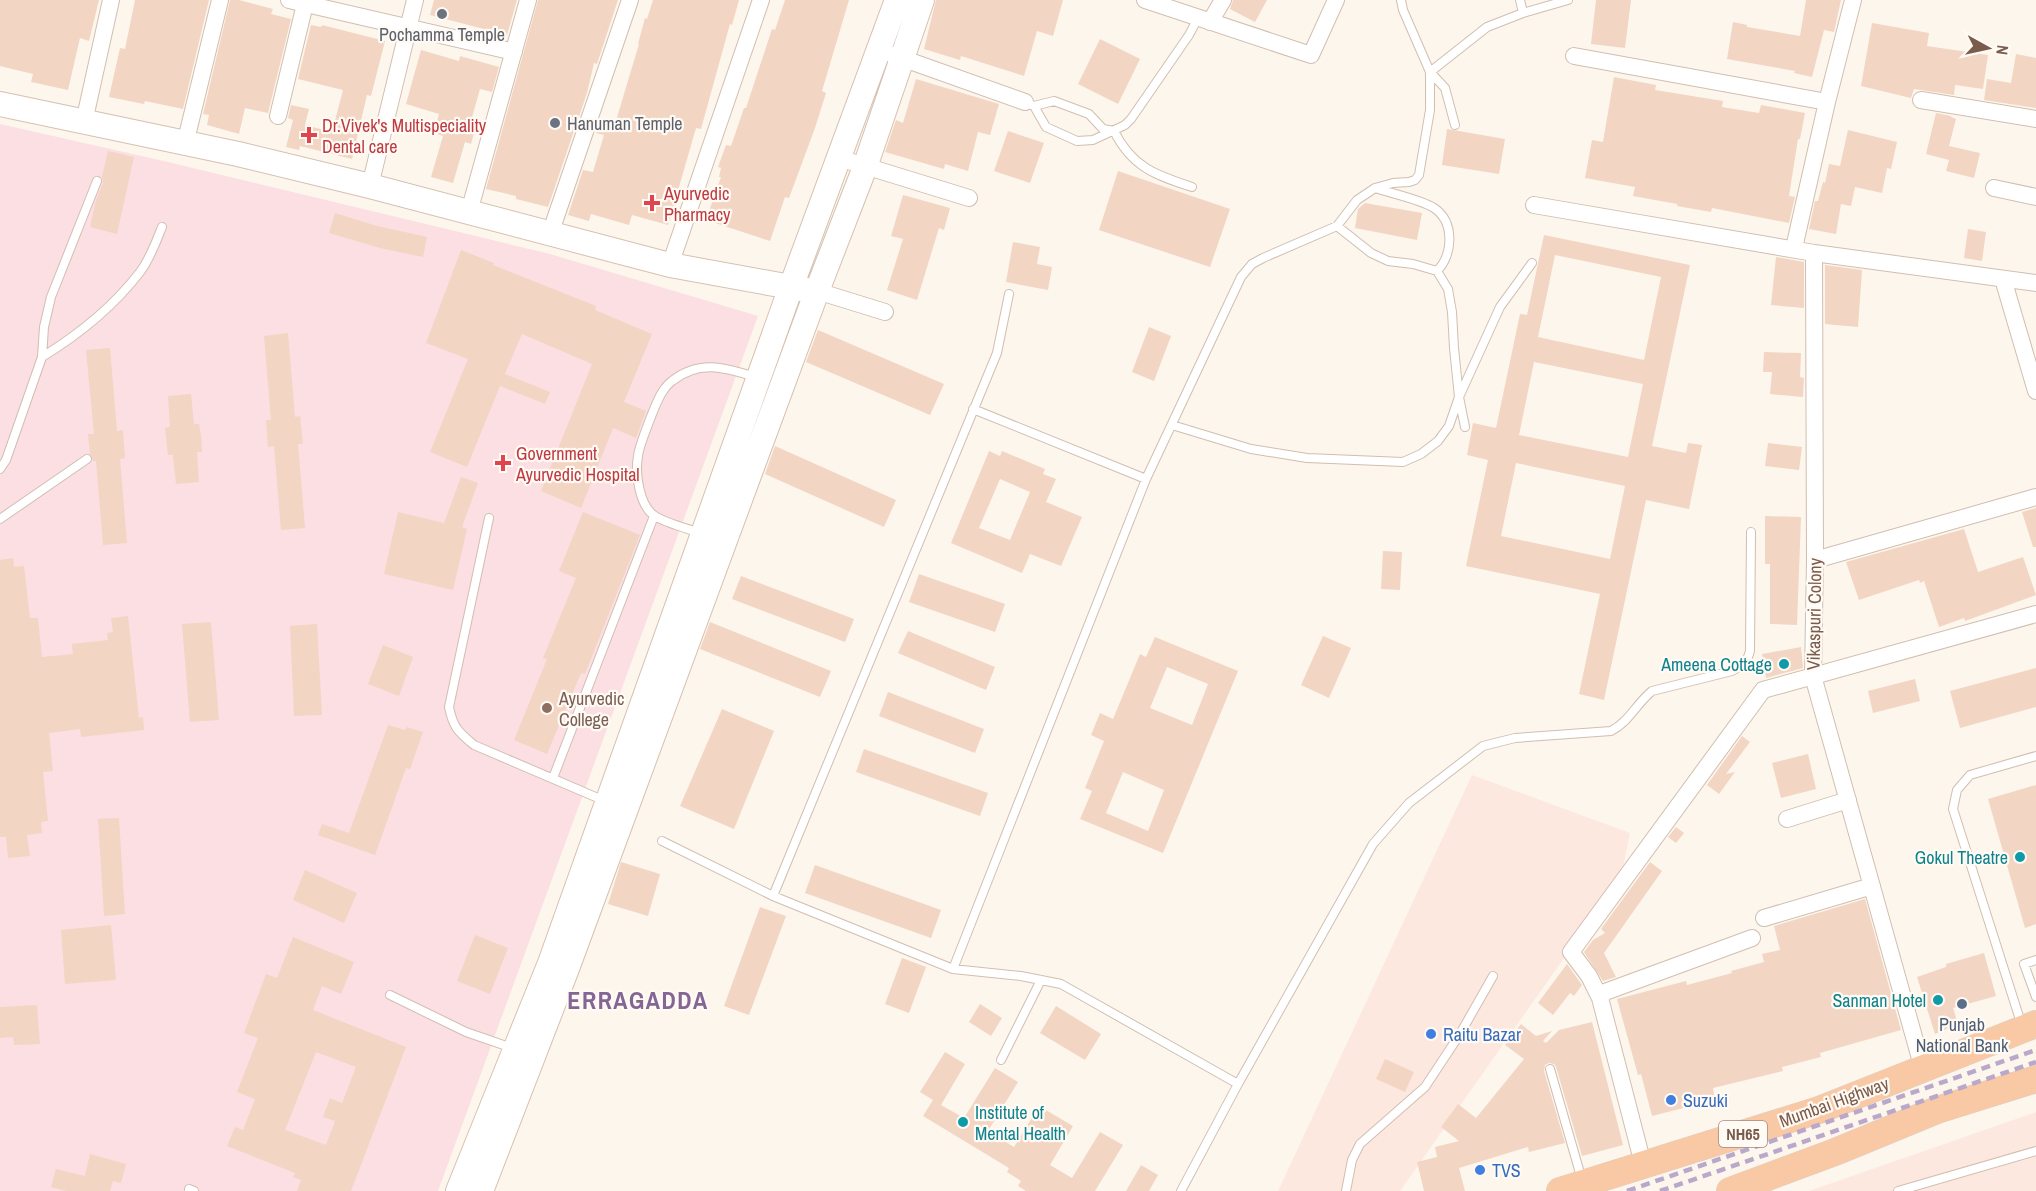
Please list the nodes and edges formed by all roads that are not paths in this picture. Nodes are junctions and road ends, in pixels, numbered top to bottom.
1 (111, 0) edge
2 (220, 0) edge
3 (415, 0) edge
4 (528, 0) edge
5 (630, 0) edge
6 (760, 0) edge
7 (897, 0) edge
8 (922, 0) edge
9 (1145, 0) edge
10 (1223, 0) edge
11 (1336, 0) edge
12 (1401, 0) edge
13 (1520, 0) edge
14 (1568, 0) edge
15 (1852, 0) edge
16 (297, 2) edge
17 (1523, 13) junction
18 (1204, 20) junction
19 (409, 27) junction
20 (879, 50) junction
21 (513, 52) junction
22 (1574, 56) dead end
23 (902, 58) junction
24 (1430, 72) junction
25 (1921, 100) dead end
26 (1827, 102) junction
27 (0, 104) edge
28 (1029, 104) junction
29 (278, 116) dead end
30 (2036, 119) edge
31 (84, 122) junction
32 (1455, 125) dead end
33 (1114, 131) junction
34 (185, 144) junction
35 (838, 158) junction
36 (865, 167) junction
37 (98, 181) dead end
38 (370, 186) junction
39 (1192, 188) dead end
40 (1375, 188) junction
41 (1994, 188) dead end
42 (2036, 197) edge
43 (969, 198) dead end
44 (1534, 205) dead end
45 (468, 212) junction
46 (162, 226) dead end
47 (1337, 226) junction
48 (550, 234) junction
49 (1794, 248) junction
50 (1814, 253) junction
51 (1532, 263) dead end
52 (670, 265) junction
53 (1437, 271) junction
54 (2003, 279) junction
55 (2036, 283) edge
56 (791, 287) junction
57 (817, 291) junction
58 (1009, 294) dead end
59 (885, 312) dead end
60 (42, 357) junction
61 (758, 378) junction
62 (2036, 391) edge
63 (1460, 397) junction
64 (973, 409) junction
65 (1172, 425) junction
66 (1465, 427) dead end
67 (87, 459) dead end
68 (0, 470) edge
69 (1146, 479) junction
70 (2036, 497) edge
71 (654, 516) junction
72 (489, 518) dead end
73 (0, 519) edge
74 (1751, 532) dead end
75 (703, 534) junction
76 (1815, 560) junction
77 (2036, 614) edge
78 (1813, 676) junction
79 (2036, 756) edge
80 (553, 778) junction
81 (1848, 800) junction
82 (616, 806) junction
83 (1787, 819) dead end
84 (662, 841) dead end
85 (1872, 886) junction
86 (774, 896) junction
87 (1764, 918) dead end
88 (1752, 938) dead end
89 (2036, 960) edge
90 (953, 969) junction
91 (1493, 976) dead end
92 (1041, 980) junction
93 (390, 995) dead end
94 (2036, 997) edge
95 (1600, 998) junction
96 (2030, 1027) edge
97 (515, 1049) junction
98 (1001, 1060) dead end
99 (1550, 1069) dead end
100 (1923, 1069) junction
101 (2036, 1080) edge
102 (1238, 1084) junction
103 (1819, 1110) junction
104 (2036, 1151) edge
105 (1835, 1152) junction
106 (1643, 1164) junction
107 (1571, 1187) edge
108 (458, 1191) edge
109 (481, 1191) edge
110 (1181, 1191) edge
111 (1346, 1191) edge
112 (1730, 1191) edge
113 (1898, 1191) edge

1 - 31 street
2 - 34 street
3 - 19 street
4 - 21 street
5 - 48 street
6 - 52 street
7 - 20 main road
8 - 23 main road
9 - 18 street
10 - 18 street
11 - 18 street
12 - 24 lane
13 - 17 lane
14 - 17 lane
15 - 26 street
16 - 19 street
16 - 29 street
17 - 24 lane
18 - 33 lane
19 - 21 street
19 - 38 street
20 - 23 street
20 - 35 main road
21 - 45 street
22 - 26 street
23 - 28 street
23 - 36 main road
24 - 32 lane
24 - 40 lane
25 - 30 street
26 - 49 street
27 - 31 main road
28 - 33 lane
28 - 33 lane
31 - 34 main road
33 - 39 lane
34 - 38 main road
35 - 36 street
35 - 56 main road
36 - 43 street
36 - 57 main road
37 - 60 lane
38 - 45 main road
40 - 47 lane
40 - 53 lane
41 - 42 street
44 - 49 street
45 - 48 main road
46 - 60 lane
47 - 53 lane
47 - 65 lane
48 - 52 main road
49 - 50 street
50 - 54 street
50 - 76 street, Vikaspuri Colony
51 - 63 lane
52 - 56 main road
53 - 63 lane
54 - 55 street
54 - 62 street
56 - 57 main road
56 - 61 main road
57 - 59 street
57 - 82 main road
58 - 64 lane
60 - 68 lane
61 - 71 lane
61 - 75 main road
63 - 65 lane
63 - 66 lane
64 - 69 lane
64 - 86 lane
65 - 69 lane
67 - 73 lane
69 - 90 lane
70 - 76 street
71 - 75 lane
71 - 80 lane
72 - 80 lane
74 - 102 lane
75 - 82 main road
76 - 78 street, Vikaspuri Colony
77 - 78 street
78 - 81 street, Vikaspuri Colony
78 - 95 street
79 - 96 lane
80 - 82 lane
81 - 83 street
81 - 85 street, Vikaspuri Colony
82 - 97 main road
82 - 109 main road
84 - 86 lane
85 - 87 street
85 - 100 street, Vikaspuri Colony
86 - 90 lane
88 - 95 street
89 - 94 lane
90 - 92 lane
91 - 111 lane
92 - 98 lane
92 - 102 lane
93 - 97 lane
95 - 106 street
96 - 100 highway, Mumbai Highway / NH65
97 - 108 main road
99 - 107 lane
100 - 103 highway, Mumbai Highway / NH65
101 - 105 highway
102 - 110 lane
103 - 105 highway
103 - 106 highway, Mumbai Highway / NH65
104 - 113 lane
105 - 112 highway
106 - 107 highway, Mumbai Highway / NH65

